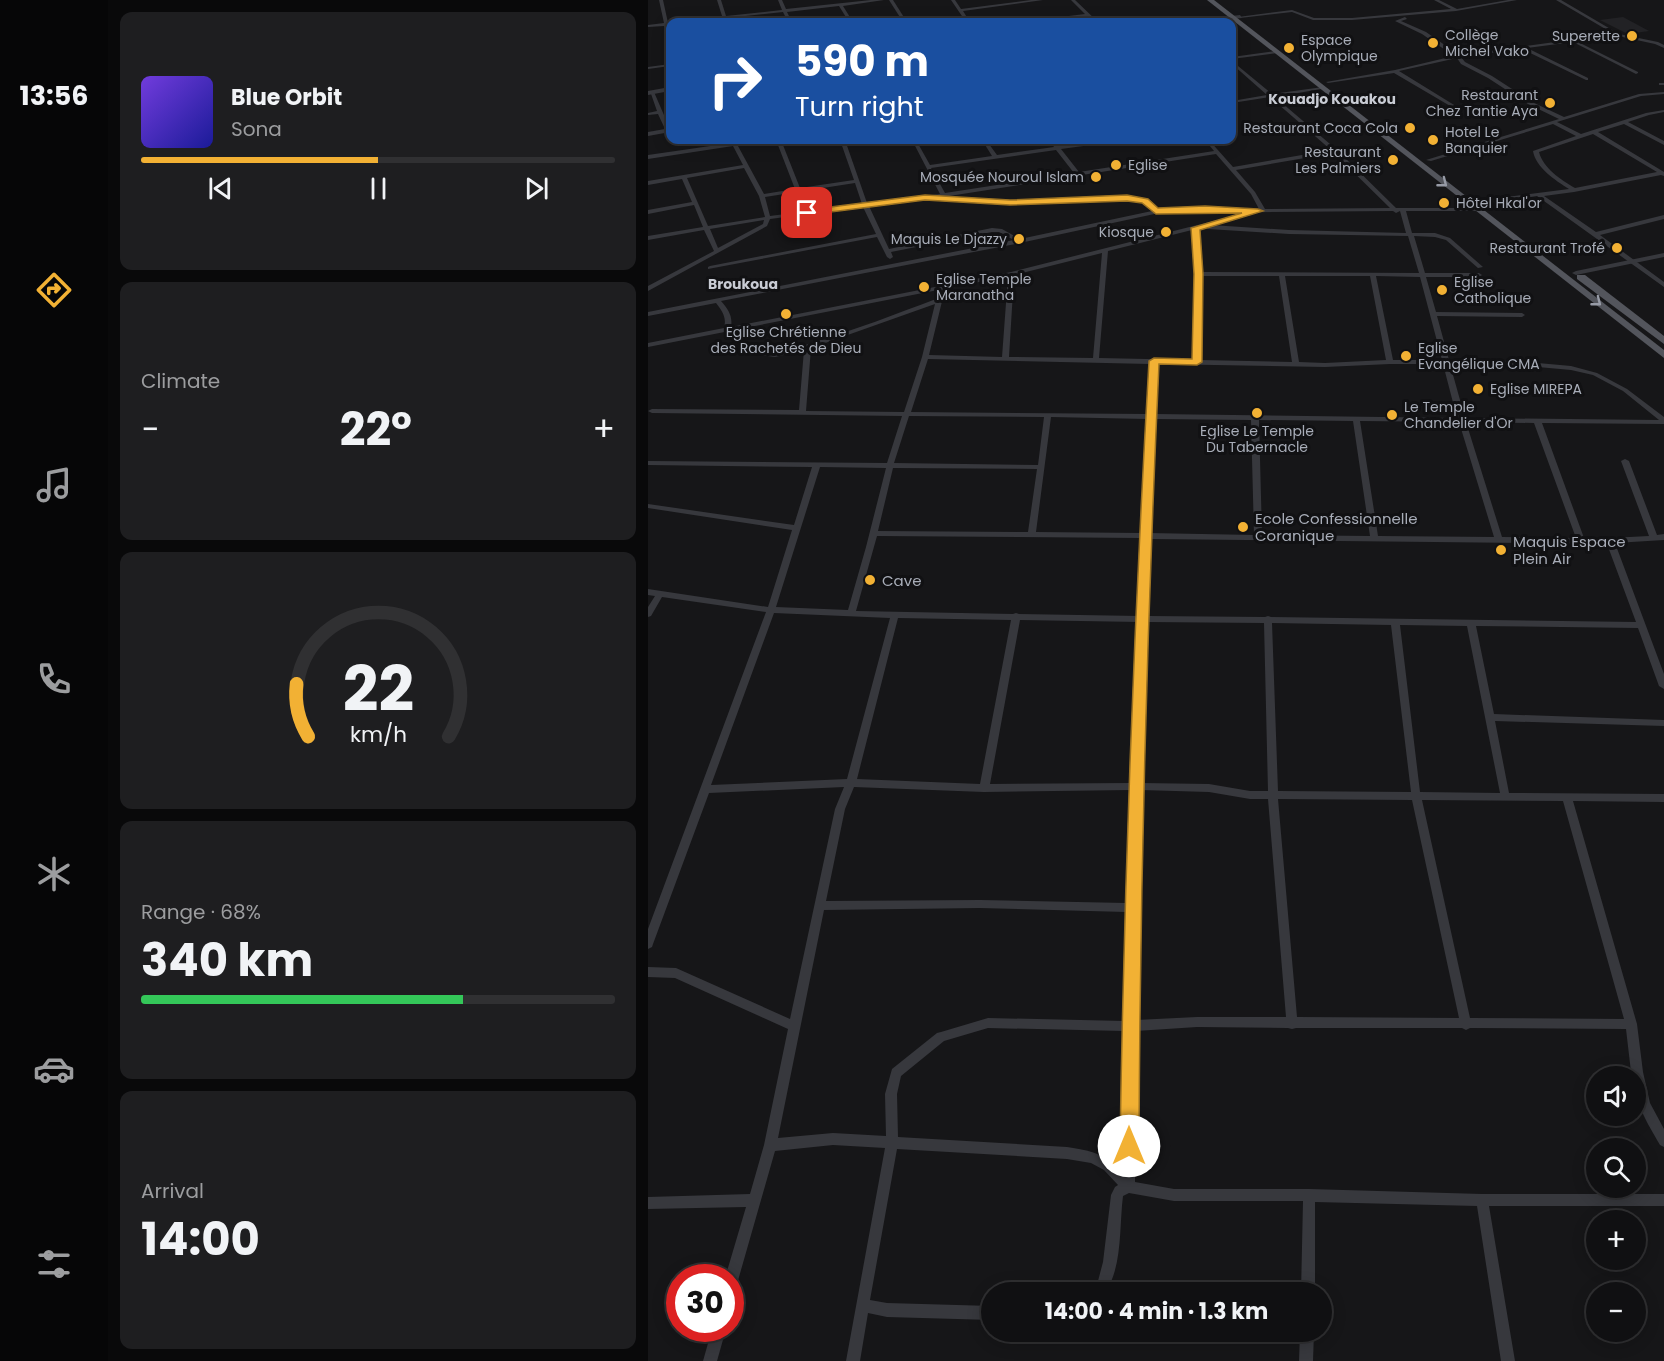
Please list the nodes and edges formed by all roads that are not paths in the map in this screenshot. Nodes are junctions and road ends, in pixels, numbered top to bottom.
1 (661, 0) edge
2 (718, 0) edge
3 (780, 0) edge
4 (882, 0) edge
5 (891, 0) edge
6 (953, 0) edge
7 (1041, 0) edge
8 (1073, 0) edge
9 (1210, 0) edge
10 (1219, 0) edge
11 (1436, 0) edge
12 (1515, 0) edge
13 (1558, 0) edge
14 (856, 1) edge
15 (841, 5) junction
16 (960, 10) junction
17 (1456, 10) junction
18 (785, 11) junction
19 (1087, 15) junction
20 (1410, 15) junction
21 (1236, 17) junction
22 (666, 18) edge
23 (725, 18) edge
24 (739, 18) edge
25 (788, 18) edge
26 (849, 18) edge
27 (902, 18) edge
28 (965, 18) edge
29 (1059, 18) edge
30 (1090, 18) edge
31 (1226, 18) edge
32 (666, 24) edge
33 (648, 26) edge
34 (1618, 35) junction
35 (1572, 40) junction
36 (1664, 42) edge
37 (1656, 43) junction
38 (1521, 47) junction
39 (1664, 47) edge
40 (1276, 52) junction
41 (1458, 56) junction
42 (1236, 59) edge
43 (1236, 64) edge
44 (666, 66) edge
45 (648, 68) edge
46 (1395, 71) junction
47 (1636, 73) dead end
48 (1586, 79) dead end
49 (1324, 85) junction
50 (666, 90) edge
51 (650, 92) edge
52 (1664, 93) edge
53 (1269, 96) junction
54 (1236, 101) edge
55 (1457, 109) dead end
56 (1664, 111) edge
57 (661, 112) junction
58 (648, 114) edge
59 (1562, 118) junction
60 (1553, 122) junction
61 (666, 123) edge
62 (1626, 123) junction
63 (666, 131) edge
64 (1594, 132) junction
65 (648, 134) edge
66 (1580, 136) junction
67 (1664, 143) edge
68 (723, 144) edge
69 (735, 144) edge
70 (780, 144) edge
71 (844, 144) edge
72 (916, 144) edge
73 (987, 144) edge
74 (1054, 144) edge
75 (1081, 144) edge
76 (1210, 144) edge
77 (1057, 147) junction
78 (1217, 152) junction
79 (1335, 152) junction
80 (648, 157) edge
81 (995, 157) junction
82 (1429, 160) junction
83 (745, 166) junction
84 (928, 167) junction
85 (1231, 169) junction
86 (1663, 173) edge
87 (1079, 175) junction
88 (684, 177) junction
89 (857, 181) junction
90 (648, 183) edge
91 (798, 190) junction
92 (1574, 190) junction
93 (943, 195) junction
94 (1539, 195) junction
95 (762, 196) junction
96 (925, 197) junction
97 (696, 203) junction
98 (865, 205) junction
99 (1479, 205) junction
100 (1156, 211) junction
101 (1261, 211) junction
102 (1400, 211) junction
103 (648, 212) edge
104 (768, 218) junction
105 (1664, 218) edge
106 (708, 227) junction
107 (1199, 227) junction
108 (1408, 234) junction
109 (1595, 234) junction
110 (879, 235) junction
111 (648, 238) edge
112 (1020, 241) junction
113 (716, 250) junction
114 (888, 251) junction
115 (1105, 251) junction
116 (1664, 255) edge
117 (1632, 262) junction
118 (895, 264) junction
119 (710, 268) dead end
120 (1576, 273) junction
121 (1011, 274) junction
122 (1198, 274) junction
123 (1282, 274) junction
124 (1423, 274) junction
125 (1373, 275) junction
126 (1664, 285) edge
127 (942, 288) junction
128 (648, 289) edge
129 (717, 300) junction
130 (939, 300) junction
131 (648, 314) edge
132 (1432, 314) junction
133 (1522, 315) dead end
134 (727, 330) junction
135 (1664, 341) edge
136 (648, 345) edge
137 (746, 345) dead end
138 (808, 346) junction
139 (1664, 355) edge
140 (925, 357) junction
141 (1005, 359) junction
142 (1096, 360) junction
143 (1154, 361) junction
144 (1197, 362) junction
145 (1390, 362) junction
146 (1446, 362) junction
147 (1296, 364) junction
148 (652, 411) dead end
149 (802, 412) junction
150 (907, 412) junction
151 (1048, 416) junction
152 (1152, 416) junction
153 (1255, 417) junction
154 (1356, 418) junction
155 (1462, 420) junction
156 (1537, 420) junction
157 (1664, 421) edge
158 (1625, 461) dead end
159 (648, 463) edge
160 (817, 464) junction
161 (890, 465) junction
162 (1040, 467) junction
163 (648, 506) edge
164 (797, 528) junction
165 (873, 533) junction
166 (1032, 533) junction
167 (1145, 535) junction
168 (1258, 537) junction
169 (1374, 537) junction
170 (1664, 537) edge
171 (1498, 538) junction
172 (1654, 538) junction
173 (1581, 540) junction
174 (1610, 541) junction
175 (648, 592) edge
176 (660, 594) junction
177 (771, 610) junction
178 (851, 613) junction
179 (648, 614) edge
180 (895, 615) junction
181 (1016, 616) junction
182 (1144, 617) junction
183 (1268, 619) junction
184 (1395, 621) junction
185 (1471, 622) junction
186 (1642, 625) junction
187 (1661, 672) edge
188 (1664, 686) edge
189 (1490, 717) junction
190 (1664, 723) edge
191 (850, 783) junction
192 (984, 788) junction
193 (1137, 788) junction
194 (705, 789) junction
195 (1272, 795) junction
196 (1416, 796) junction
197 (1505, 796) junction
198 (1567, 797) junction
199 (1664, 798) edge
200 (820, 906) junction
201 (1131, 908) junction
202 (648, 944) edge
203 (648, 972) edge
204 (1292, 1024) junction
205 (1466, 1024) junction
206 (1631, 1024) junction
207 (793, 1026) junction
208 (1130, 1026) junction
209 (1664, 1141) edge
210 (892, 1142) junction
211 (770, 1145) junction
212 (1129, 1187) junction
213 (1309, 1195) junction
214 (754, 1200) junction
215 (1482, 1200) junction
216 (1664, 1200) edge
217 (648, 1203) edge
218 (736, 1264) edge
219 (1104, 1282) edge
220 (1308, 1282) edge
221 (864, 1306) junction
222 (981, 1313) edge
223 (715, 1342) edge
224 (1307, 1342) edge
225 (710, 1361) edge
226 (853, 1361) edge
227 (1306, 1361) edge
228 (1508, 1361) edge

1 - 22 street
2 - 23 street
3 - 18 street
4 - 14 street
5 - 27 street
6 - 16 street
7 - 16 street
8 - 19 street
9 - 21 main road
10 - 21 main road
11 - 17 street
12 - 17 street
13 - 34 street
14 - 15 street
15 - 18 street
15 - 26 street
16 - 28 street
17 - 20 street
18 - 24 street
18 - 25 street
19 - 29 street
19 - 30 street
20 - 21 street
20 - 41 street
21 - 31 street
21 - 40 main road
21 - 49 main road
32 - 33 street
34 - 35 street
34 - 37 street
35 - 38 street
35 - 47 street
36 - 37 street
37 - 39 street
38 - 41 street
38 - 48 street
40 - 42 street
40 - 49 main road
41 - 46 street
41 - 59 street
43 - 53 street
44 - 45 street
46 - 49 street
46 - 55 street
49 - 53 street
49 - 82 main road
49 -> 99 main road
50 - 51 street
51 - 57 street
52 - 59 street
53 - 54 street
53 - 79 street
56 - 62 street
57 - 58 street
57 - 61 street
59 - 60 street
60 - 66 street
60 - 82 street
62 - 64 street
62 - 67 street
63 - 65 street
64 - 66 street
64 - 86 street
66 - 92 street
68 - 80 street
69 - 83 street
70 - 91 street
71 - 89 street
72 - 84 street
73 - 81 street
74 - 77 street
75 - 77 street
76 - 78 street
77 - 81 street
77 - 87 street
78 - 85 street
78 - 87 street
79 - 85 street
79 - 102 street
81 - 84 street
82 - 99 main road
83 - 88 street
83 - 95 street
84 - 93 street
85 - 101 street
86 - 92 street
87 - 93 street
88 - 90 street
88 - 97 street
89 - 91 street
89 - 98 street
91 - 95 street
92 - 94 street
93 - 96 street
94 - 99 street
94 - 109 street
95 - 104 street
96 - 98 street
96 - 100 street
97 - 103 street
97 - 106 street
98 - 104 street
98 - 110 street
99 - 102 street
99 - 120 main road
99 -> 139 main road
100 - 101 street
100 - 112 street
101 - 102 street
101 - 107 street
102 - 108 street
104 - 106 street
104 - 113 street
105 - 109 street
106 - 111 street
106 - 113 street
107 - 108 street
107 - 115 street
107 - 122 street
108 - 124 street
108 - 124 street
109 - 117 street
110 - 114 street
110 - 119 street
112 - 114 street
112 - 118 street
113 - 128 street
114 - 118 street
115 - 121 street
115 - 142 street
116 - 117 street
117 - 120 street
117 - 126 street
118 - 129 street
120 - 135 main road
121 - 127 street
121 - 141 street
122 - 123 street
122 - 144 street
123 - 125 street
123 - 147 street
124 - 125 street
124 - 132 street
125 - 145 street
127 - 130 street
127 - 134 street
129 - 131 street
129 - 134 street
130 - 138 street
130 - 140 street
132 - 133 street
132 - 146 street
134 - 136 street
137 - 138 street
138 - 149 street
140 - 141 street
140 - 150 street
141 - 142 street
142 - 143 street
143 - 144 street
143 - 152 street
144 - 147 street
145 - 146 street
145 - 147 street
146 - 155 street
146 - 157 street
148 - 149 street
149 - 150 street
150 - 151 street
150 - 161 street
151 - 152 street
151 - 162 street
152 - 153 street
152 - 167 street
153 - 154 street
153 - 168 street
154 - 155 street
154 - 169 street
155 - 156 street
155 - 171 street
156 - 157 street
156 - 173 street
158 - 172 street
159 - 160 street
160 - 161 street
160 - 164 street
161 - 162 street
161 - 165 street
162 - 166 street
163 - 164 street
164 - 177 street
165 - 166 street
165 - 178 street
166 - 167 street
167 - 168 street
167 - 182 street
168 - 169 street
169 - 171 street
170 - 172 street
171 - 173 street
172 - 174 street
173 - 174 street
174 - 186 street
175 - 176 street
176 - 177 street
176 - 179 street
177 - 178 street
177 - 194 street
178 - 180 street
180 - 181 street
180 - 191 street
181 - 182 street
181 - 192 street
182 - 183 street
182 - 193 street
183 - 184 street
183 - 195 street
184 - 185 street
184 - 196 street
185 - 186 street
185 - 189 street
186 - 187 street
187 - 188 street
189 - 190 street
189 - 197 street
191 - 192 street
191 - 194 street
191 - 200 street
192 - 193 street
193 - 195 street
193 - 201 street
194 - 202 street
195 - 196 street
195 - 204 street
196 - 197 street
196 - 205 street
197 - 198 street
198 - 199 street
198 - 206 street
200 - 201 street
200 - 207 street
201 - 208 street
203 - 207 street
204 - 205 street
204 - 208 street
205 - 206 street
206 - 209 street
207 - 211 street
208 - 210 street
208 - 212 street
210 - 211 street
210 - 212 street
210 - 221 street
211 - 214 street
212 - 213 street
212 - 219 street
213 - 215 street
213 - 220 street
214 - 217 street
214 - 218 street
215 - 216 street
215 - 228 street
221 - 222 street
221 - 226 street
223 - 225 street
224 - 227 street

